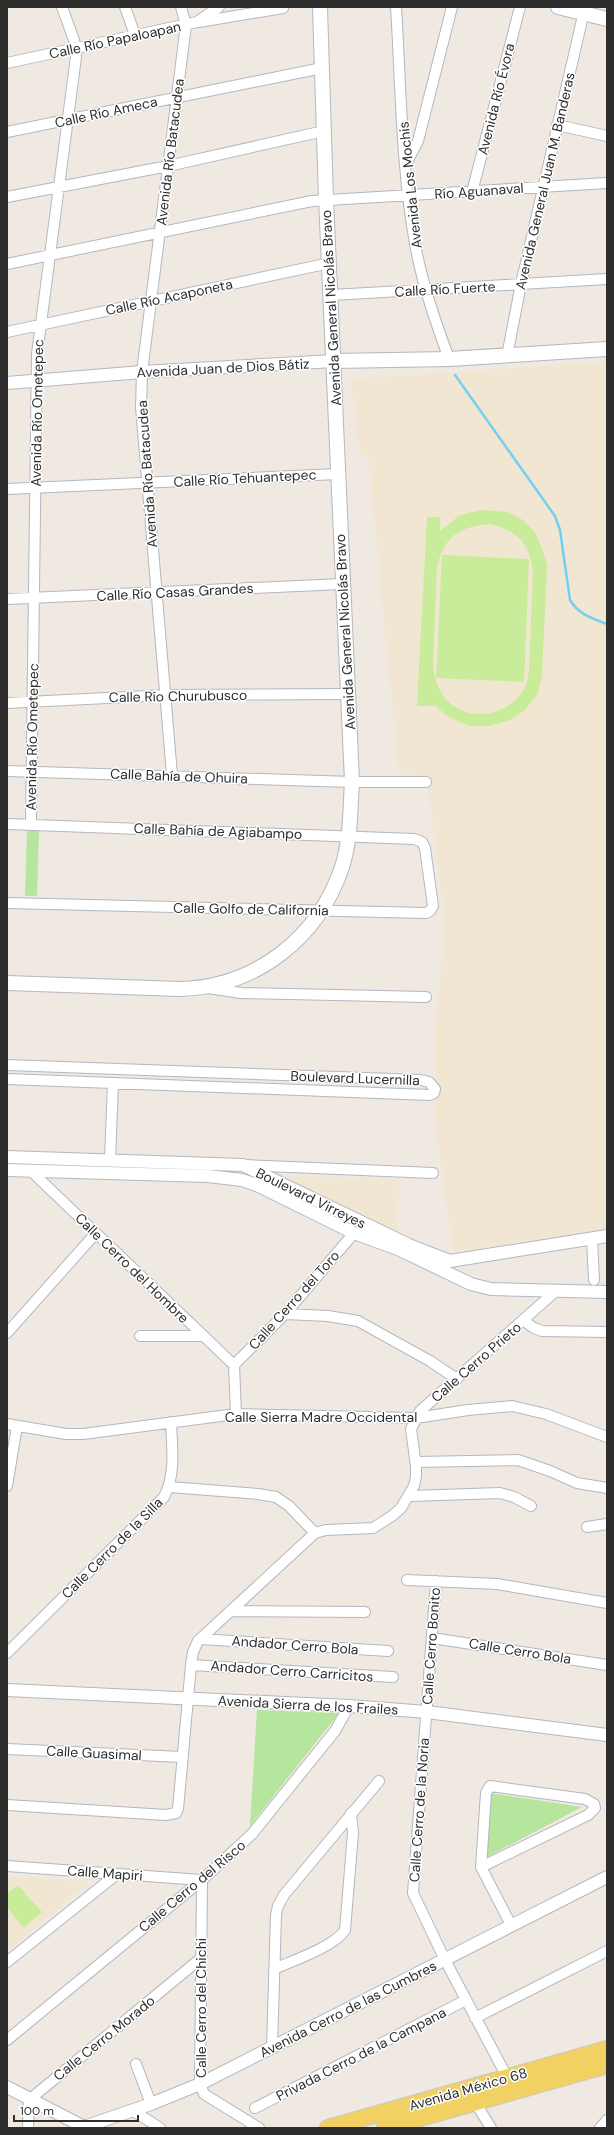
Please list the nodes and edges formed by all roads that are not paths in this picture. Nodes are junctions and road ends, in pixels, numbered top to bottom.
1 (62, 7) edge
2 (125, 7) edge
3 (181, 7) edge
4 (218, 7) edge
5 (320, 7) edge
6 (396, 7) edge
7 (452, 7) edge
8 (520, 7) edge
9 (558, 7) edge
10 (283, 8) dead end
11 (585, 10) edge
12 (607, 19) edge
13 (197, 22) junction
14 (186, 25) junction
15 (135, 35) junction
16 (76, 48) junction
17 (7, 63) edge
18 (322, 68) junction
19 (177, 97) junction
20 (67, 121) junction
21 (557, 125) junction
22 (324, 131) junction
23 (7, 132) edge
24 (607, 136) edge
25 (168, 166) junction
26 (405, 166) junction
27 (607, 184) edge
28 (58, 187) junction
29 (544, 187) junction
30 (472, 192) junction
31 (408, 196) junction
32 (7, 197) edge
33 (326, 199) junction
34 (160, 234) junction
35 (49, 256) junction
36 (330, 263) junction
37 (7, 264) edge
38 (607, 279) edge
39 (521, 284) junction
40 (426, 290) junction
41 (332, 295) junction
42 (151, 302) junction
43 (39, 325) junction
44 (7, 332) edge
45 (607, 349) edge
46 (507, 356) junction
47 (449, 359) junction
48 (334, 361) junction
49 (142, 372) junction
50 (36, 381) junction
51 (7, 383) edge
52 (338, 474) junction
53 (147, 482) junction
54 (35, 487) junction
55 (7, 489) edge
56 (342, 584) junction
57 (157, 592) junction
58 (34, 598) junction
59 (7, 600) edge
60 (348, 694) junction
61 (166, 695) junction
62 (33, 702) junction
63 (7, 703) edge
64 (7, 771) edge
65 (32, 772) junction
66 (172, 775) junction
67 (352, 782) junction
68 (426, 782) dead end
69 (7, 824) edge
70 (31, 824) junction
71 (349, 836) junction
72 (425, 848) joint
73 (7, 903) edge
74 (320, 911) junction
75 (7, 983) edge
76 (208, 988) junction
77 (426, 997) dead end
78 (7, 1065) edge
79 (7, 1079) edge
80 (113, 1083) junction
81 (7, 1157) edge
82 (110, 1160) junction
83 (243, 1164) junction
84 (7, 1170) edge
85 (31, 1171) junction
86 (433, 1173) dead end
87 (279, 1189) junction
88 (96, 1233) junction
89 (354, 1233) junction
90 (607, 1236) edge
91 (592, 1239) junction
92 (594, 1280) dead end
93 (557, 1290) junction
94 (607, 1292) edge
95 (285, 1314) junction
96 (524, 1321) junction
97 (607, 1332) edge
98 (7, 1333) edge
99 (140, 1336) dead end
100 (204, 1336) junction
101 (234, 1365) junction
102 (456, 1379) junction
103 (236, 1414) junction
104 (416, 1418) junction
105 (171, 1422) junction
106 (10, 1424) edge
107 (607, 1437) edge
108 (416, 1462) junction
109 (7, 1486) edge
110 (169, 1487) junction
111 (607, 1488) edge
112 (410, 1496) junction
113 (531, 1506) dead end
114 (607, 1524) edge
115 (587, 1527) dead end
116 (313, 1534) junction
117 (407, 1580) dead end
118 (436, 1581) junction
119 (607, 1603) edge
120 (230, 1612) junction
121 (365, 1612) dead end
122 (432, 1638) junction
123 (201, 1639) junction
124 (388, 1651) dead end
125 (7, 1653) edge
126 (191, 1665) junction
127 (607, 1665) edge
128 (393, 1677) dead end
129 (7, 1690) edge
130 (186, 1698) junction
131 (349, 1706) junction
132 (426, 1712) junction
133 (607, 1735) edge
134 (7, 1749) edge
135 (182, 1757) junction
136 (379, 1780) dead end
137 (7, 1805) edge
138 (351, 1813) junction
139 (7, 1866) edge
140 (481, 1867) junction
141 (117, 1874) junction
142 (607, 1877) edge
143 (202, 1880) junction
144 (511, 1925) junction
145 (607, 1951) edge
146 (200, 1960) junction
147 (445, 1960) junction
148 (7, 1962) edge
149 (274, 1969) junction
150 (466, 2000) junction
151 (475, 2018) junction
152 (7, 2040) edge
153 (272, 2047) junction
154 (607, 2049) edge
155 (136, 2064) dead end
156 (607, 2065) edge
157 (507, 2077) junction
158 (200, 2084) junction
159 (7, 2087) edge
160 (29, 2100) junction
161 (476, 2102) junction
162 (151, 2104) junction
163 (255, 2108) dead end
164 (132, 2110) junction
165 (607, 2120) edge
166 (84, 2127) edge
167 (28, 2128) edge
168 (160, 2128) edge
169 (259, 2128) edge
170 (328, 2128) edge
171 (385, 2128) edge
172 (491, 2128) edge
173 (600, 2128) edge

1 - 16 street, Avenida Río Ometepec
2 - 15 street
3 - 14 street, Avenida Río Batacudea
4 - 13 street, Calle Río Papaloapan
5 - 18 main road, Avenida General Nicolás Bravo
6 - 26 street, Avenida Los Mochis
7 - 26 street
8 - 30 street, Avenida Río Évora
9 - 11 main road
10 - 13 street
11 - 12 main road
11 - 21 street, Avenida General Juan M. Banderas
13 - 14 street, Calle Río Papaloapan
14 - 15 street, Calle Río Papaloapan
14 - 19 street, Avenida Río Batacudea
15 - 16 street, Calle Río Papaloapan
16 - 17 street, Calle Río Papaloapan
16 - 20 street, Avenida Río Ometepec
18 - 19 street, Calle Río Ameca
18 - 22 main road, Avenida General Nicolás Bravo
19 - 20 street, Calle Río Ameca
19 - 25 street, Avenida Río Batacudea
20 - 23 street, Calle Río Ameca
20 - 28 street, Avenida Río Ometepec
21 - 24 street
21 - 29 street, Avenida General Juan M. Banderas
22 - 25 street
22 - 33 main road, Avenida General Nicolás Bravo
25 - 28 street
25 - 34 street, Avenida Río Batacudea
26 - 31 street, Avenida Los Mochis
27 - 29 street, Río Aguanaval
28 - 32 street
28 - 35 street, Avenida Río Ometepec
29 - 30 street, Río Aguanaval
29 - 39 street, Avenida General Juan M. Banderas
30 - 31 street, Río Aguanaval
31 - 33 street, Río Aguanaval
31 - 40 street, Avenida Los Mochis
33 - 34 street, Río Aguanaval
33 - 36 main road, Avenida General Nicolás Bravo
34 - 35 street, Río Aguanaval
34 - 42 street, Avenida Río Batacudea
35 - 37 street, Río Aguanaval
35 - 43 street, Avenida Río Ometepec
36 - 41 main road, Avenida General Nicolás Bravo
36 - 42 street, Calle Río Acaponeta
38 - 39 street, Calle Río Fuerte
39 - 40 street, Calle Río Fuerte
39 - 46 street, Avenida General Juan M. Banderas
40 - 41 street, Calle Río Fuerte
40 - 47 street, Avenida Los Mochis
41 - 48 main road, Avenida General Nicolás Bravo
42 - 43 street, Calle Río Acaponeta
42 - 49 street, Avenida Río Batacudea
43 - 44 street, Calle Río Acaponeta
43 - 50 street, Avenida Río Ometepec
45 - 46 main road, Avenida Juan de Dios Bátiz
46 - 47 main road, Avenida Juan de Dios Bátiz
47 - 48 main road, Avenida Juan de Dios Bátiz
48 - 49 street, Avenida Juan de Dios Bátiz
48 - 52 main road, Avenida General Nicolás Bravo
49 - 50 street, Avenida Juan de Dios Bátiz
49 - 53 street, Avenida Río Batacudea
50 - 51 street, Avenida Juan de Dios Bátiz
50 - 54 street, Avenida Río Ometepec
52 - 53 street, Calle Río Tehuantepec
52 - 56 main road, Avenida General Nicolás Bravo
53 - 54 street, Calle Río Tehuantepec
53 - 57 street, Avenida Río Batacudea
54 - 55 street, Calle Río Tehuantepec
54 - 58 street, Avenida Río Ometepec
56 - 57 street, Calle Río Casas Grandes
56 - 60 main road, Avenida General Nicolás Bravo
57 - 58 street, Calle Río Casas Grandes
57 - 61 street, Avenida Río Batacudea
58 - 59 street, Calle Río Casas Grandes
58 - 62 street, Avenida Río Ometepec
60 - 61 street, Calle Río Churubusco
60 - 67 main road, Avenida General Nicolás Bravo
61 - 62 street, Calle Río Churubusco
61 - 66 street, Avenida Río Batacudea
62 - 63 street, Calle Río Churubusco
62 - 65 street, Avenida Río Ometepec
64 - 65 street, Calle Bahía de Ohuira
65 - 66 street, Calle Bahía de Ohuira
65 - 70 street, Avenida Río Ometepec
66 - 67 street, Calle Bahía de Ohuira
67 - 68 street, Calle Bahía de Ohuira
67 - 71 main road, Avenida General Nicolás Bravo
69 - 70 street, Calle Bahía de Agiabampo
70 - 71 street, Calle Bahía de Agiabampo
71 - 72 street, Calle Bahía de Agiabampo
71 - 74 main road, Avenida General Nicolás Bravo
72 - 74 street, Calle Golfo de California
73 - 74 street, Calle Golfo de California
74 - 76 main road, Avenida General Nicolás Bravo
75 - 76 main road, Avenida General Nicolás Bravo
76 - 77 street
78 - 80 street, Boulevard Lucernilla
79 - 80 street, Boulevard Lucernilla
80 - 82 street
81 - 82 street, Boulevard Virreyes
82 - 83 street, Boulevard Virreyes
83 - 86 street
83 - 87 street, Boulevard Virreyes
84 - 85 street, Boulevard Virreyes
85 - 87 street, Boulevard Virreyes
85 - 88 street, Calle Cerro del Hombre
87 - 89 street
87 - 91 street, Boulevard Virreyes
88 - 98 street
88 - 100 street, Calle Cerro del Hombre
89 - 93 street
89 - 95 street, Calle Cerro del Toro
90 - 91 street, Boulevard Virreyes
91 - 92 street
93 - 94 street
93 - 96 street, Calle Cerro Prieto
95 - 101 street, Calle Cerro del Toro
95 - 102 street
96 - 97 street
96 - 102 street, Calle Cerro Prieto
99 - 100 street
100 - 101 street, Calle Cerro del Hombre
101 - 103 street
102 - 104 street, Calle Cerro Prieto
103 - 104 street, Calle Sierra Madre Occidental
103 - 105 street, Calle Sierra Madre Occidental
104 - 107 street, Calle Sierra Madre Occidental
104 - 108 street
105 - 106 street, Calle Sierra Madre Occidental
105 - 110 street, Calle Cerro de la Silla
106 - 109 street
108 - 111 street
108 - 112 street
110 - 116 street
110 - 125 street, Calle Cerro de la Silla
112 - 113 street
112 - 116 street
114 - 115 street
116 - 120 street
117 - 118 street
118 - 119 street
118 - 122 street, Calle Cerro Bonito
120 - 121 street
120 - 123 street
122 - 127 street, Calle Cerro Bola
122 - 132 street, Calle Cerro Bonito
123 - 124 street, Andador Cerro Bola
123 - 126 street
126 - 128 street, Andador Cerro Carricitos
126 - 130 street
129 - 130 street, Avenida Sierra de los Frailes
130 - 131 street, Avenida Sierra de los Frailes
130 - 135 street
131 - 132 street, Avenida Sierra de los Frailes
131 - 143 street, Calle Cerro del Risco
132 - 133 street, Avenida Sierra de los Frailes
132 - 147 street, Calle Cerro de la Noria
134 - 135 street, Calle Guasimal
135 - 137 street
136 - 138 street
138 - 149 street
138 - 149 street
139 - 141 street, Calle Mapiri
140 - 140 street
140 - 144 street
141 - 143 street, Calle Mapiri
141 - 148 street
142 - 144 street, Avenida Cerro de las Cumbres
143 - 146 street, Calle Cerro del Chichi
143 - 152 street, Calle Cerro del Risco
144 - 147 street, Avenida Cerro de las Cumbres
145 - 151 street
146 - 158 street, Calle Cerro del Chichi
146 - 160 street, Calle Cerro Morado
147 - 150 street, Calle Cerro de la Noria
147 - 153 street, Avenida Cerro de las Cumbres
149 - 153 street
150 - 151 street, Calle Cerro de la Noria
150 - 163 street, Privada Cerro de la Campana
151 - 157 street, Calle Cerro de la Noria
153 - 158 street, Avenida Cerro de las Cumbres
154 - 157 main road, Avenida México 68
155 - 162 street
156 - 161 main road, Avenida México 68
157 - 170 main road, Avenida México 68
158 - 162 street, Avenida Cerro de las Cumbres
158 - 169 street, Calle Cerro del Chichi
159 - 160 street
160 - 166 street
160 - 167 street
161 - 171 main road, Avenida México 68
161 - 172 street
162 - 164 street, Avenida Cerro de las Cumbres
164 - 166 street, Avenida Cerro de las Cumbres
164 - 168 street
165 - 173 street

